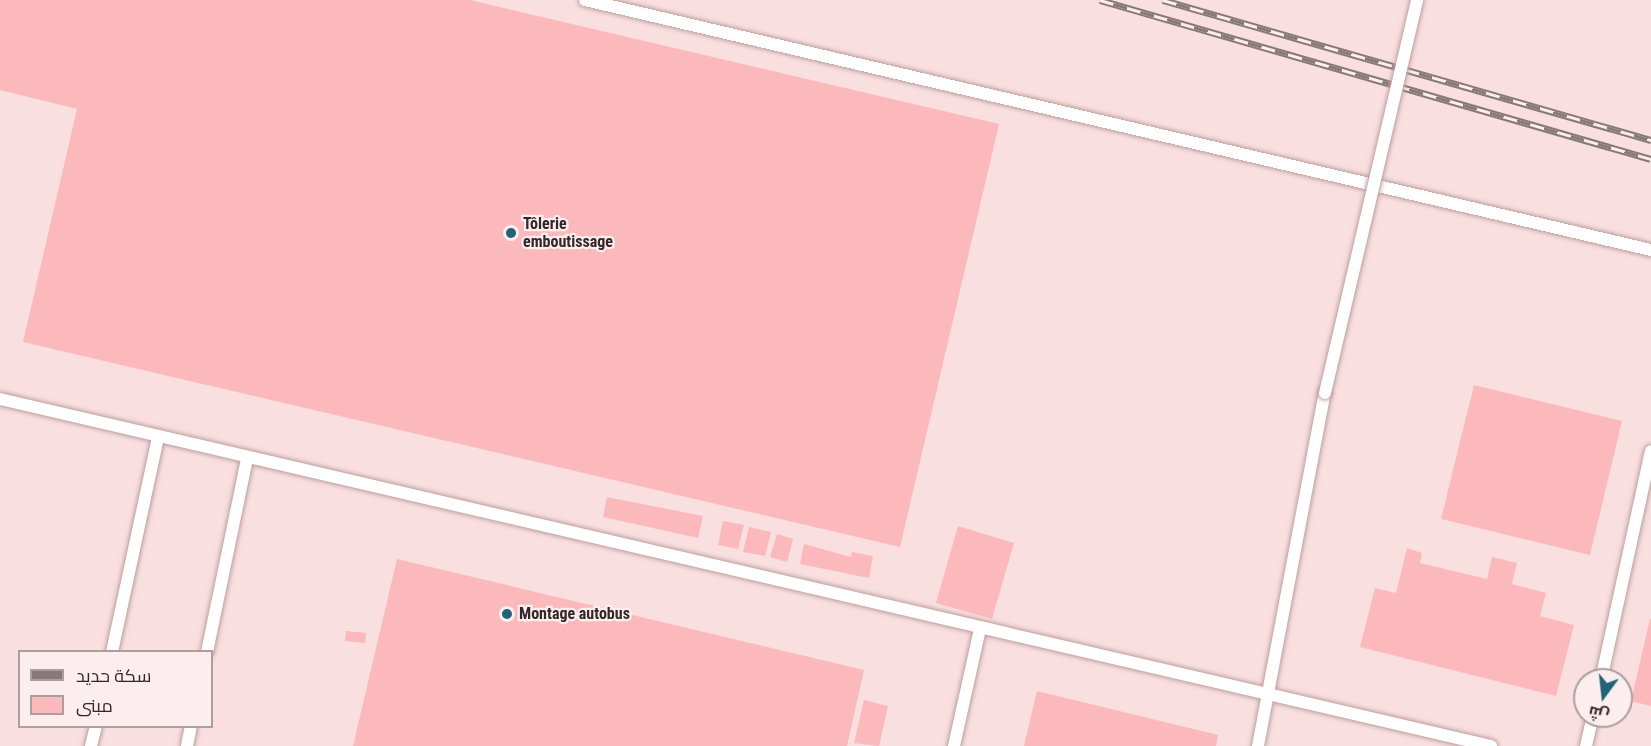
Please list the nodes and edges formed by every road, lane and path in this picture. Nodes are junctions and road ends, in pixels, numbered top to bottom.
1 (585, 0) edge
2 (1417, 0) edge
3 (1651, 250) edge
4 (0, 399) edge
5 (158, 438) junction
6 (1651, 451) edge
7 (247, 459) junction
8 (980, 629) junction
9 (112, 650) edge
10 (207, 650) edge
11 (1604, 668) edge
12 (1269, 696) junction
13 (96, 728) edge
14 (191, 728) edge
15 (1590, 728) edge
16 (91, 746) edge
17 (187, 746) edge
18 (954, 746) edge
19 (1258, 746) edge
20 (1491, 746) edge
21 (1586, 746) edge

1 - 3 lane
2 - 12 lane, bridge
4 - 5 lane
5 - 7 lane
5 - 9 lane
6 - 11 lane
7 - 8 lane
7 - 10 lane
8 - 12 lane
8 - 18 lane
12 - 19 lane
12 - 20 lane
13 - 16 lane
14 - 17 lane
15 - 21 lane

